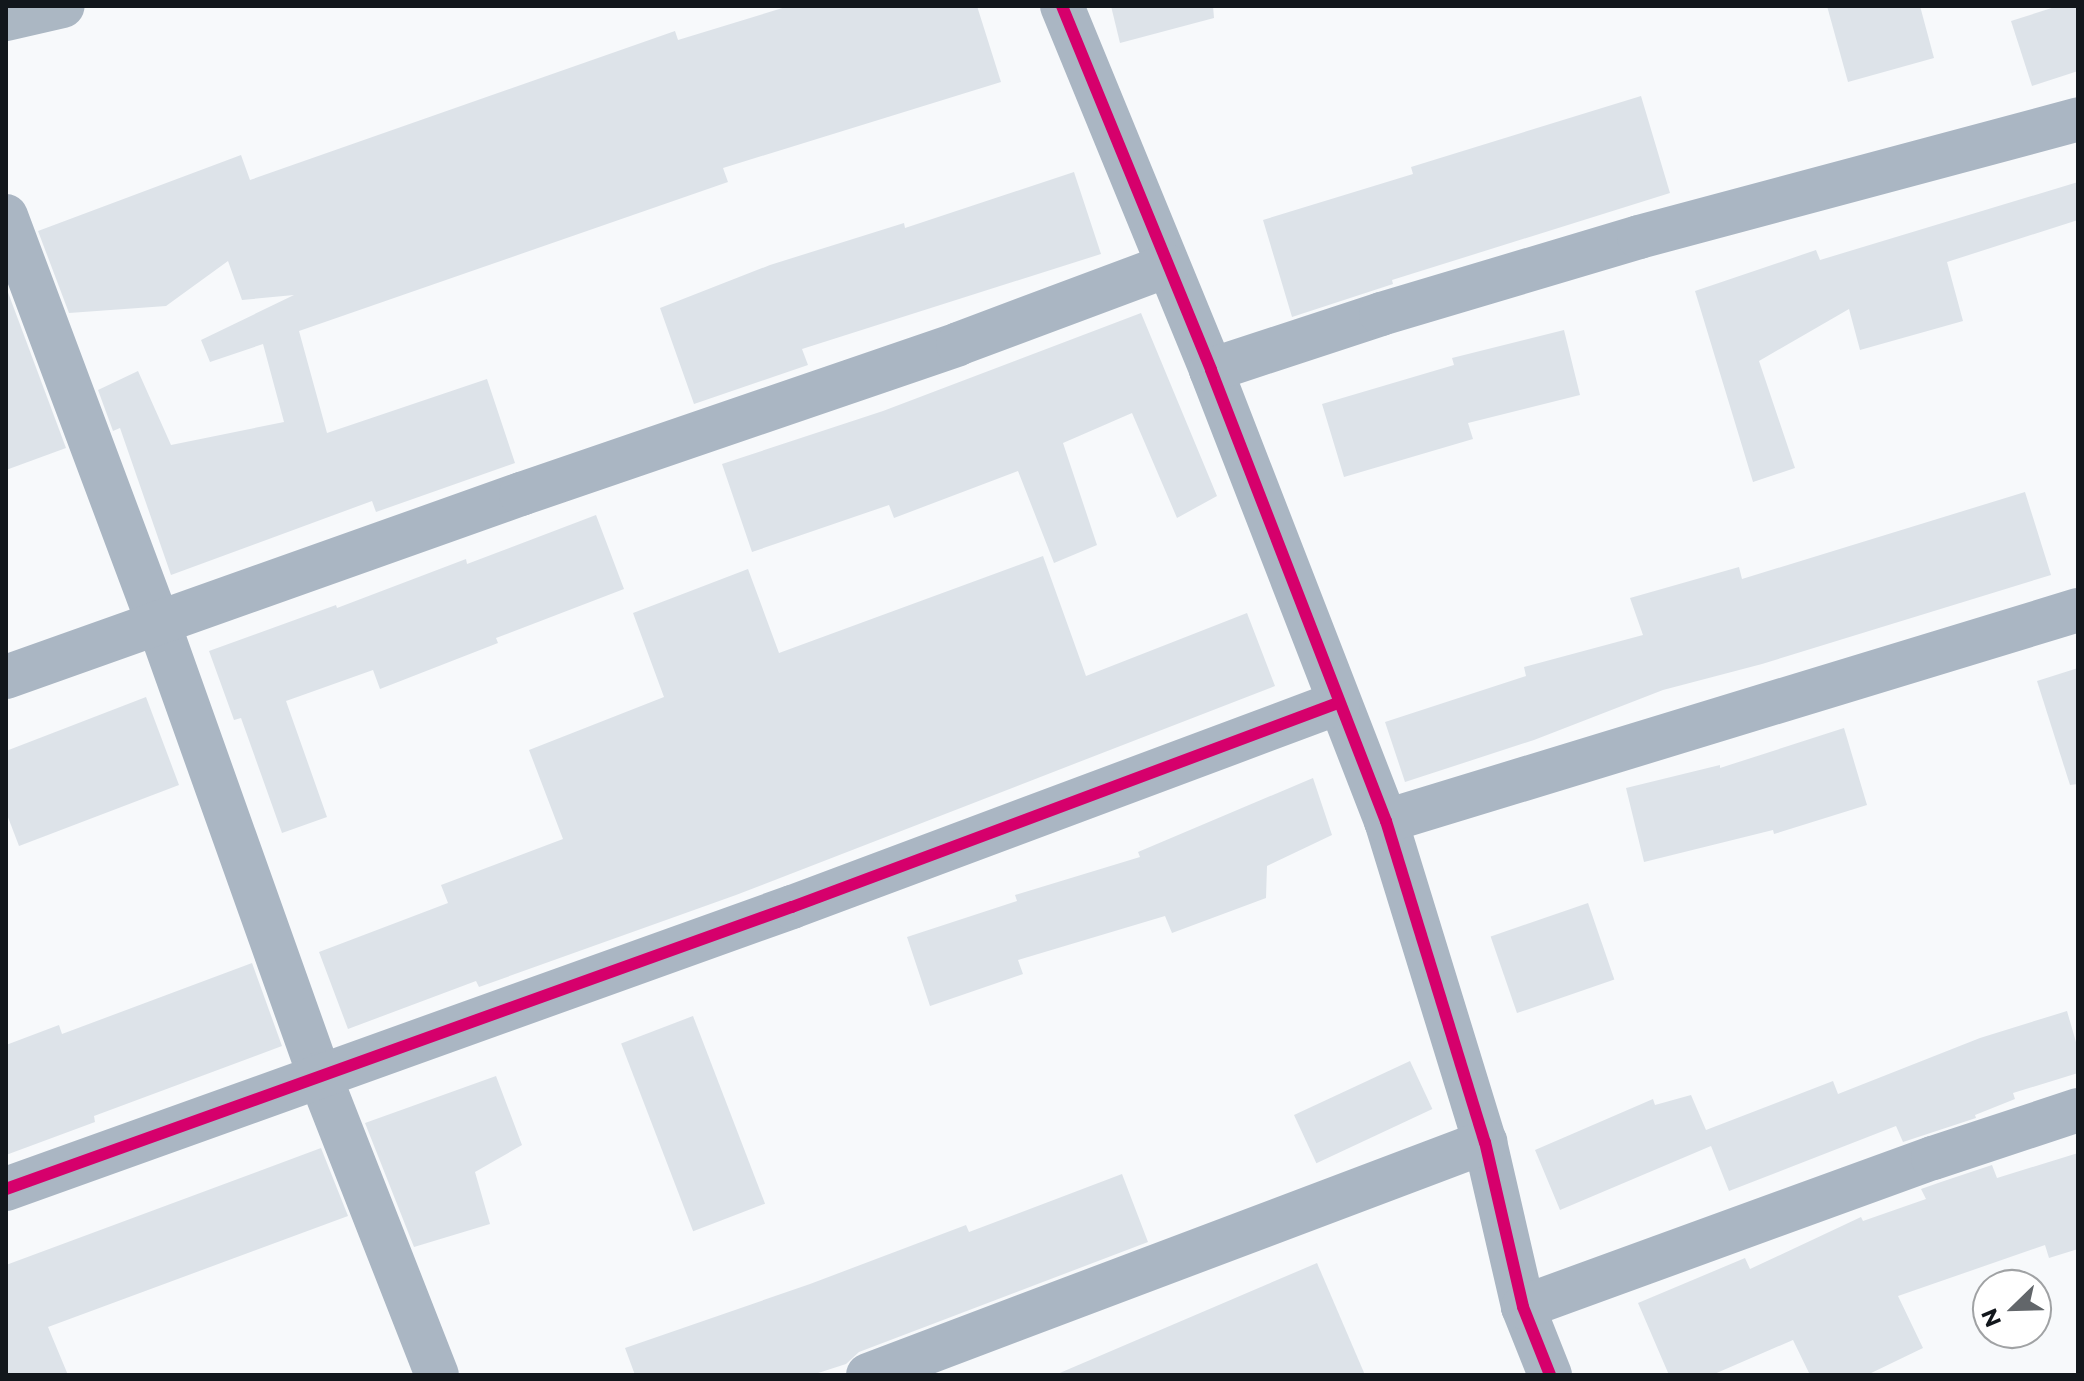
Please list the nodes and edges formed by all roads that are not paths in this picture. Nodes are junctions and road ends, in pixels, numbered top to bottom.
1 (63, 6) edge
2 (1062, 6) edge
3 (6, 19) edge
4 (2078, 119) edge
5 (6, 216) edge
6 (1167, 266) junction
7 (1211, 370) junction
8 (2078, 610) edge
9 (158, 622) junction
10 (6, 677) edge
11 (1338, 703) junction
12 (1386, 821) junction
13 (319, 1074) junction
14 (2078, 1110) edge
15 (1485, 1142) junction
16 (6, 1189) edge
17 (1523, 1307) junction
18 (437, 1375) edge
19 (868, 1375) edge
20 (1550, 1375) edge

1 - 3 main road
2 - 6 street
4 - 7 street
5 - 9 street
6 - 7 street
6 - 9 street
7 - 11 street
8 - 12 street
9 - 10 street
9 - 13 street
11 - 12 street
11 - 13 street
12 - 15 street
13 - 16 street
13 - 18 street
14 - 17 street
15 - 17 street
15 - 19 street
17 - 20 street

